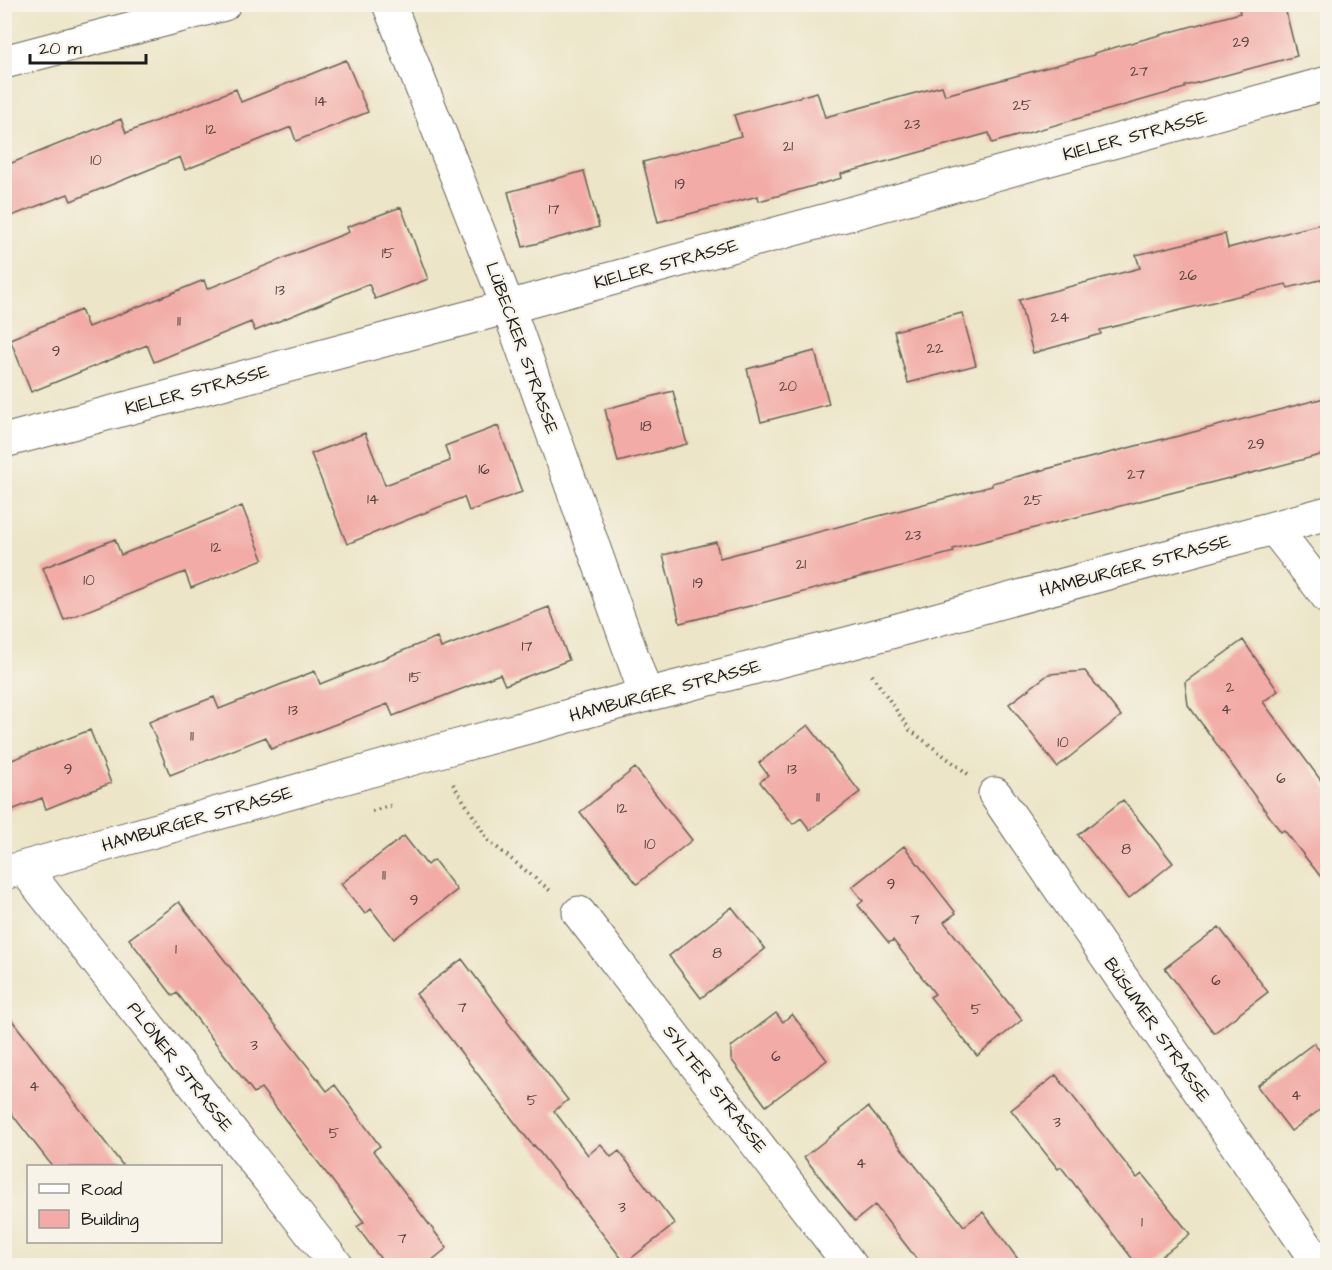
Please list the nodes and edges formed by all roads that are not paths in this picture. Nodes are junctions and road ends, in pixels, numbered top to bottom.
1 (224, 4) edge
2 (389, 4) edge
3 (4, 62) edge
4 (1328, 83) edge
5 (508, 307) junction
6 (4, 441) edge
7 (1328, 513) edge
8 (1274, 528) junction
9 (1328, 597) edge
10 (646, 695) junction
11 (995, 794) road end
12 (14, 870) edge
13 (579, 913) road end
14 (336, 1266) edge
15 (851, 1266) edge
16 (1320, 1266) edge

1 - 3 street
2 - 5 street, LÜBECKER STRASSE
4 - 5 street, KIELER STRASSE
5 - 6 street, KIELER STRASSE
5 - 10 street, LÜBECKER STRASSE
7 - 8 street, HAMBURGER STRASSE
8 - 9 street
8 - 10 street, HAMBURGER STRASSE
10 - 12 street, HAMBURGER STRASSE
11 - 16 street, BÜSUMER STRASSE
12 - 14 street, PLÖNER STRASSE
13 - 15 street, SYLTER STRASSE

